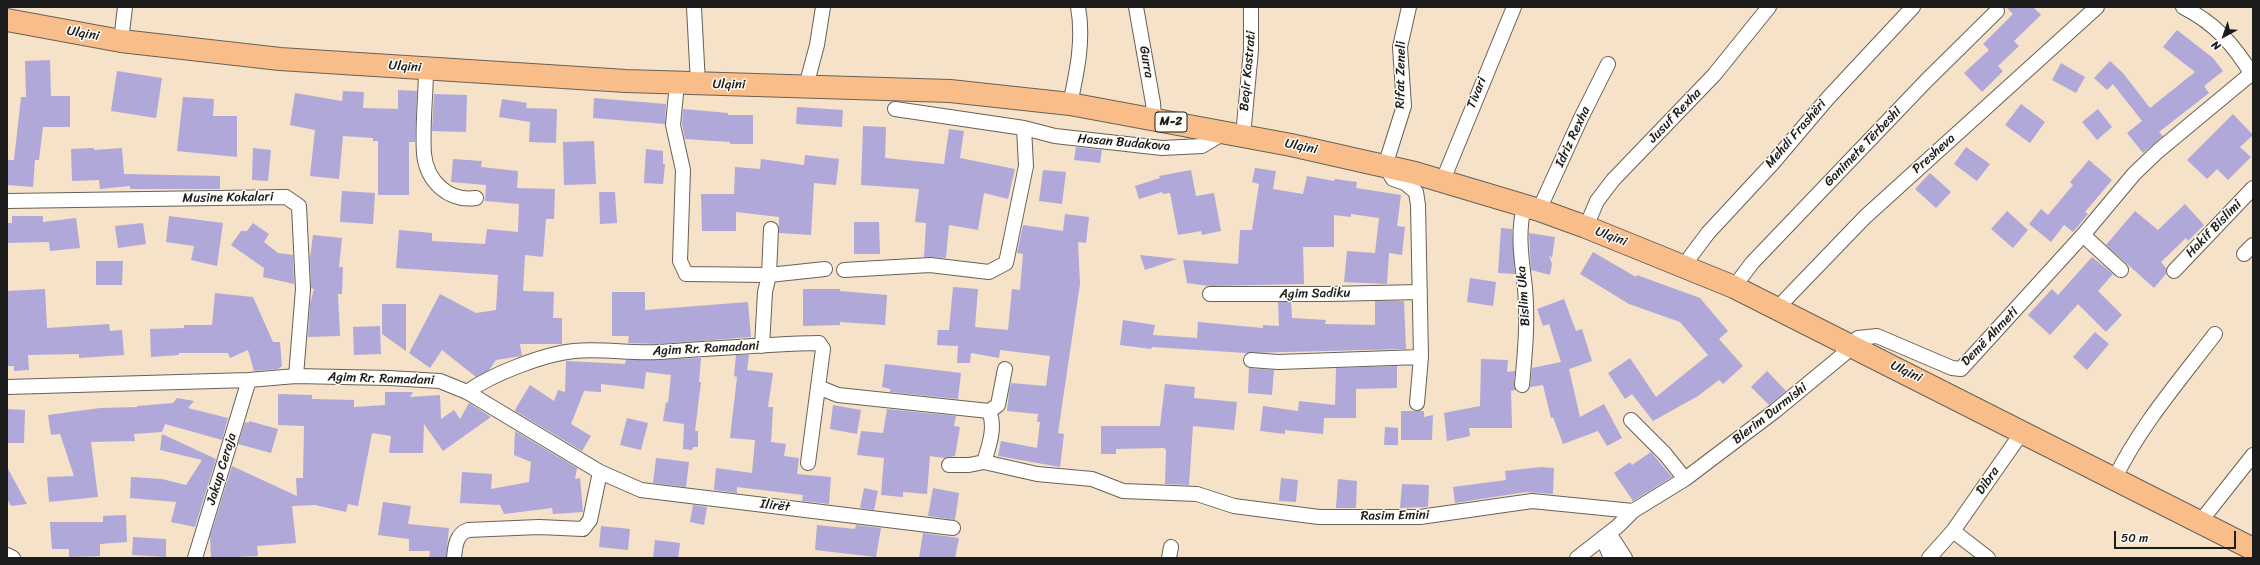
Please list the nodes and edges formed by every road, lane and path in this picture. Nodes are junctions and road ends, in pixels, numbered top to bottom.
1 (125, 7) edge
2 (694, 7) edge
3 (823, 7) edge
4 (1078, 7) edge
5 (1136, 7) edge
6 (1251, 7) edge
7 (1409, 7) edge
8 (1514, 7) edge
9 (1769, 7) edge
10 (1913, 7) edge
11 (2097, 7) edge
12 (2183, 7) edge
13 (1997, 11) dead end
14 (7, 20) edge
15 (121, 41) junction
16 (1608, 64) dead end
17 (426, 68) junction
18 (2252, 75) edge
19 (688, 84) junction
20 (806, 86) junction
21 (1070, 104) junction
22 (895, 109) dead end
23 (1154, 118) junction
24 (1024, 128) junction
25 (1219, 131) junction
26 (1242, 136) junction
27 (1385, 166) junction
28 (1443, 180) junction
29 (2253, 188) edge
30 (476, 198) dead end
31 (7, 201) edge
32 (1532, 209) junction
33 (1586, 227) junction
34 (771, 229) dead end
35 (2083, 235) junction
36 (1686, 266) junction
37 (825, 269) dead end
38 (844, 270) dead end
39 (2121, 270) dead end
40 (2174, 271) dead end
41 (769, 275) junction
42 (1734, 287) junction
43 (1420, 292) junction
44 (1210, 294) dead end
45 (1780, 309) junction
46 (2215, 334) dead end
47 (1851, 345) junction
48 (762, 346) junction
49 (1421, 357) junction
50 (1251, 360) dead end
51 (1005, 369) dead end
52 (296, 376) junction
53 (249, 380) junction
54 (1522, 385) dead end
55 (7, 387) edge
56 (818, 387) junction
57 (467, 392) junction
58 (1417, 403) dead end
59 (989, 411) junction
60 (1631, 420) dead end
61 (2023, 431) junction
62 (2253, 455) edge
63 (984, 462) junction
64 (808, 463) dead end
65 (949, 465) dead end
66 (600, 472) junction
67 (2114, 478) junction
68 (1685, 479) junction
69 (1633, 511) junction
70 (2200, 522) junction
71 (954, 528) dead end
72 (1953, 531) junction
73 (1606, 536) junction
74 (2253, 549) edge
75 (7, 555) edge
76 (13, 558) edge
77 (195, 558) edge
78 (454, 558) edge
79 (1577, 558) edge
80 (1611, 558) edge
81 (1625, 558) edge
82 (1929, 558) edge
83 (1988, 558) edge

1 - 15 street
2 - 19 street
3 - 20 street
4 - 21 street
5 - 23 street, Gurra
6 - 26 street, Beqir Kastrati
7 - 27 street, Rifat Zeneli
8 - 28 street, Tivari
9 - 33 street, Jusuf Rexha
10 - 36 street, Mehdi Frashëri
11 - 45 street, Presheva
12 - 18 street
13 - 42 street, Ganimete Tërbeshi
14 - 15 main road, Ulqini / M-2
15 - 17 main road, Ulqini / M-2
16 - 32 street, Idriz Rexha
17 - 19 main road, Ulqini / M-2
17 - 30 street
18 - 35 street, Demë Ahmeti
19 - 20 main road, Ulqini / M-2
19 - 41 street
20 - 21 main road, Ulqini / M-2
21 - 23 main road, Ulqini / M-2
22 - 24 street, Hasan Budakova
23 - 25 main road, Ulqini / M-2
24 - 25 street, Hasan Budakova
24 - 38 street
25 - 26 main road, Ulqini / M-2
26 - 27 main road, Ulqini / M-2
27 - 28 main road, Ulqini / M-2
27 - 43 street
28 - 32 main road, Ulqini / M-2
29 - 40 street, Hakif Bislimi
31 - 52 street, Musine Kokalari
32 - 33 main road, Ulqini / M-2
32 - 54 street, Bislim Uka
33 - 36 main road, Ulqini / M-2
34 - 41 street
35 - 39 street
35 - 47 street, Demë Ahmeti
36 - 42 main road, Ulqini / M-2
37 - 41 street
41 - 48 street
42 - 45 main road, Ulqini / M-2
43 - 44 street, Agim Sadiku
43 - 49 street
45 - 47 main road, Ulqini / M-2
46 - 67 street
47 - 61 main road, Ulqini / M-2
47 - 68 street, Blerim Durmishi
48 - 56 street, Agim Rr. Ramadani
48 - 57 street, Agim Rr. Ramadani
49 - 50 street
49 - 58 street
51 - 59 street
52 - 53 street, Agim Rr. Ramadani
52 - 57 street, Agim Rr. Ramadani
53 - 55 street, Agim Rr. Ramadani
53 - 77 street, Jakup Ceraja
56 - 59 street
56 - 64 street, Agim Rr. Ramadani
57 - 66 street, Ilirët
59 - 63 street
60 - 68 street
61 - 67 main road, Ulqini / M-2
61 - 72 street, Dibra
62 - 70 street
63 - 65 street
63 - 69 street, Rasim Emini
66 - 71 street, Ilirët
66 - 78 street
67 - 70 main road, Ulqini / M-2
68 - 69 street, Blerim Durmishi
69 - 73 street, Blerim Durmishi
70 - 74 main road, Ulqini / M-2
72 - 82 street, Dibra
72 - 83 street
73 - 79 street, Blerim Durmishi
73 - 80 street
73 - 81 street
75 - 76 street

